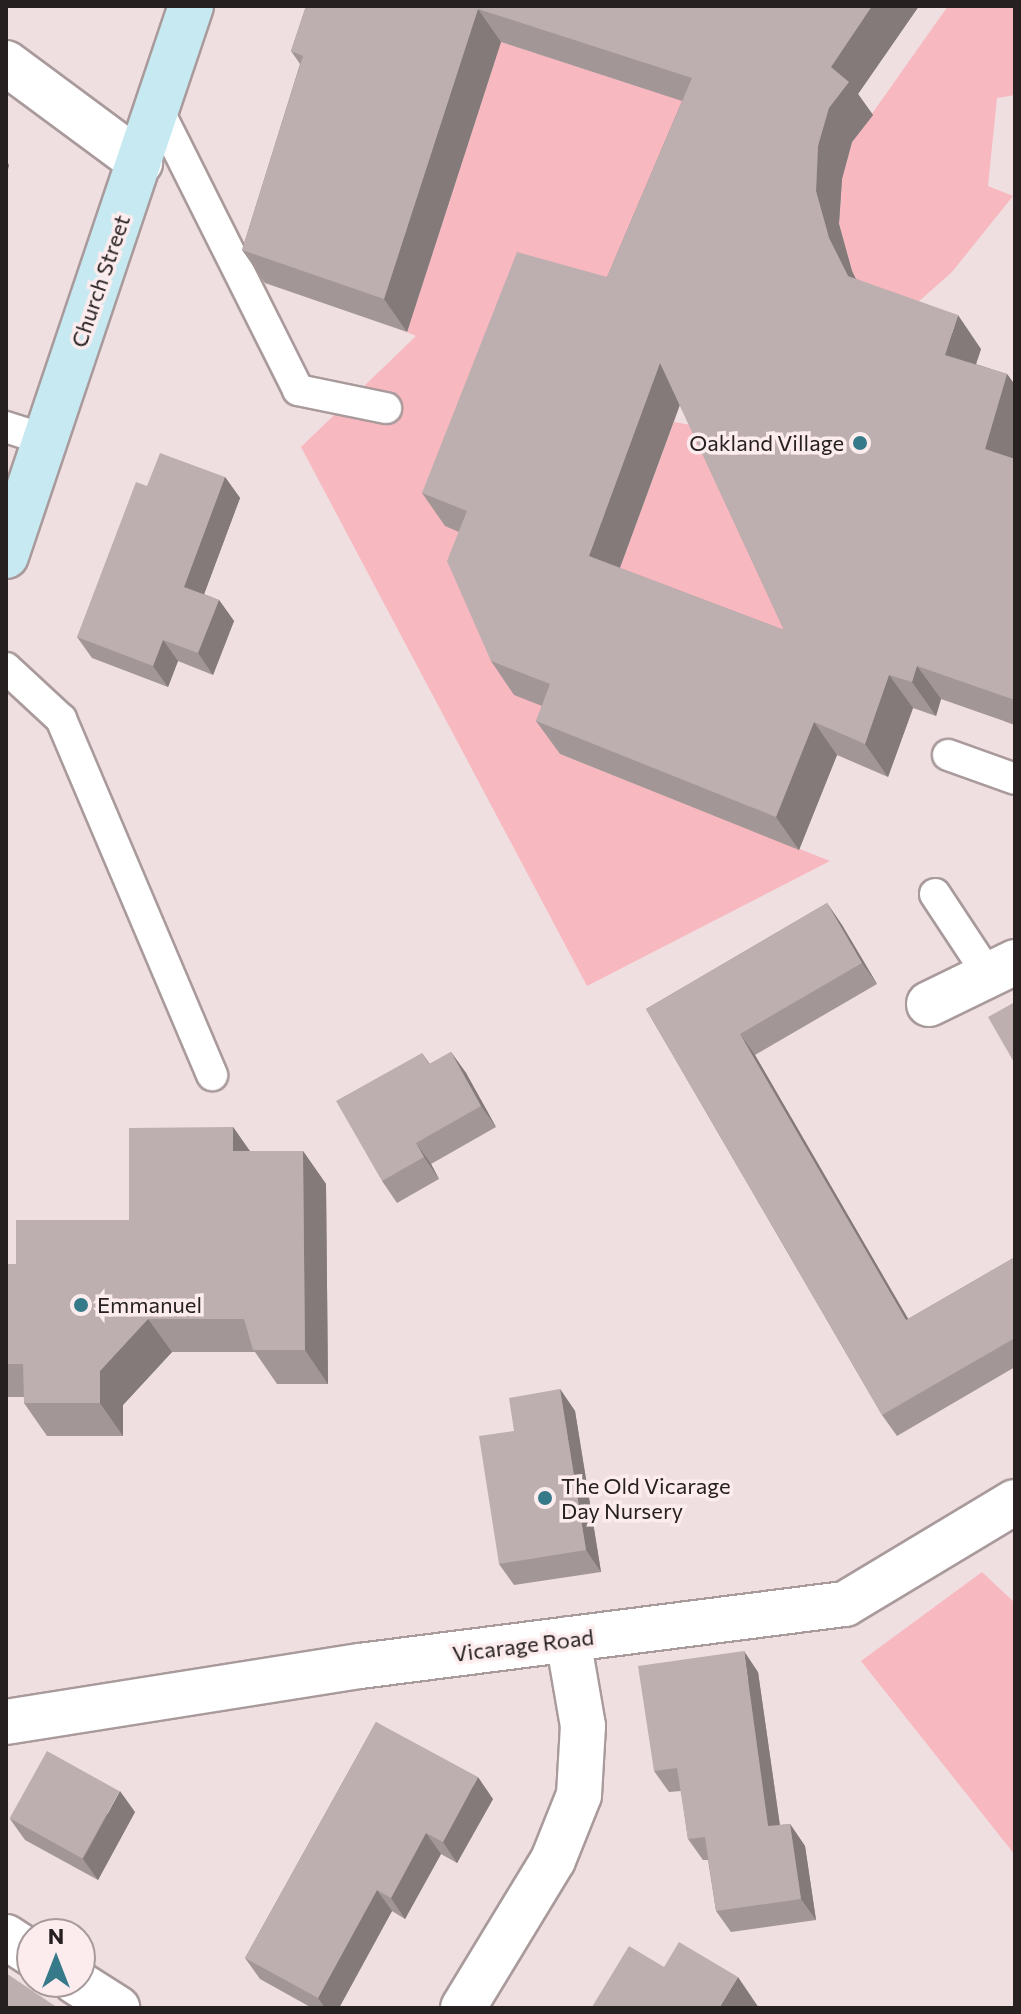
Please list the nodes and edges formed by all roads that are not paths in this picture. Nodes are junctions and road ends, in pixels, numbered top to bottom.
1 (191, 6) edge
2 (6, 63) edge
3 (158, 110) junction
4 (140, 162) junction
5 (386, 408) dead end
6 (26, 433) edge
7 (6, 556) edge
8 (6, 668) edge
9 (948, 755) dead end
10 (1015, 779) edge
11 (935, 894) dead end
12 (1002, 969) edge
13 (929, 1004) dead end
14 (212, 1075) dead end
15 (1015, 1502) edge
16 (568, 1639) junction
17 (6, 1722) edge
18 (96, 1995) edge
19 (117, 2008) edge
20 (463, 2008) edge

1 - 3 main road, Church Street
2 - 4 street
3 - 4 main road, Church Street
3 - 5 lane
4 - 6 main road, Church Street
6 - 7 main road, Church Street
8 - 14 lane
9 - 10 lane
11 - 12 lane
12 - 13 street
15 - 16 street, Vicarage Road
16 - 17 street, Vicarage Road
16 - 20 street
18 - 19 street

